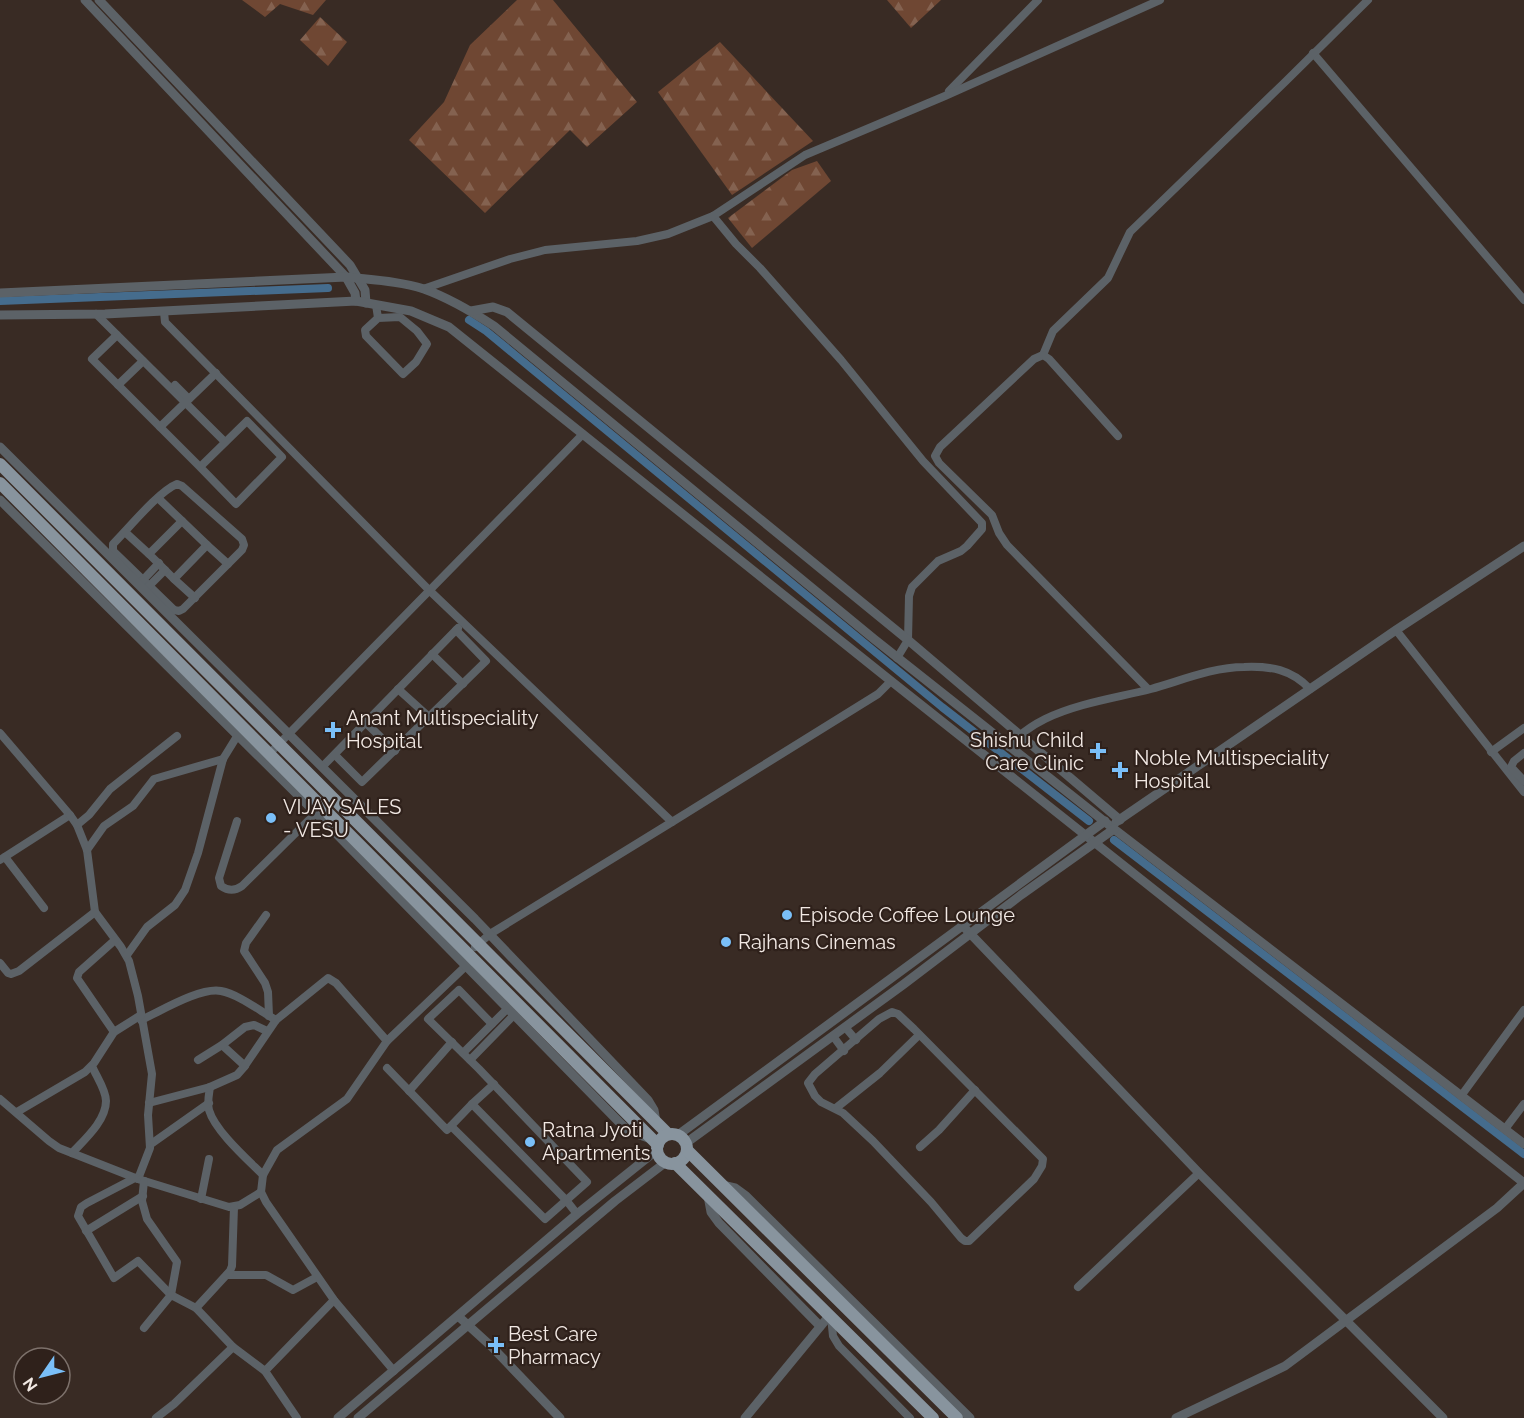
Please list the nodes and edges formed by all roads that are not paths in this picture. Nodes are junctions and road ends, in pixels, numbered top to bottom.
1 (85, 0) edge
2 (99, 0) edge
3 (1038, 0) edge
4 (1160, 0) edge
5 (1368, 0) edge
6 (1313, 53) junction
7 (945, 96) junction
8 (713, 216) junction
9 (346, 277) junction
10 (359, 279) junction
11 (423, 289) junction
12 (0, 293) edge
13 (1524, 300) edge
14 (366, 303) junction
15 (471, 311) junction
16 (164, 312) junction
17 (99, 314) junction
18 (0, 315) edge
19 (378, 318) junction
20 (115, 332) junction
21 (1043, 355) junction
22 (143, 361) junction
23 (216, 373) junction
24 (118, 385) junction
25 (187, 400) junction
26 (160, 427) junction
27 (583, 434) junction
28 (1118, 436) dead end
29 (225, 442) junction
30 (0, 447) edge
31 (0, 464) edge
32 (200, 467) junction
33 (0, 483) edge
34 (21, 484) junction
35 (3, 497) edge
36 (158, 498) junction
37 (182, 521) junction
38 (125, 532) junction
39 (207, 545) junction
40 (1524, 546) edge
41 (149, 554) junction
42 (159, 564) junction
43 (228, 564) junction
44 (165, 570) junction
45 (174, 579) junction
46 (144, 585) junction
47 (430, 591) junction
48 (195, 598) junction
49 (463, 622) junction
50 (456, 630) junction
51 (1396, 630) junction
52 (908, 640) junction
53 (432, 654) junction
54 (897, 658) junction
55 (891, 681) junction
56 (463, 684) junction
57 (398, 689) junction
58 (1148, 689) junction
59 (1310, 689) junction
60 (429, 717) junction
61 (366, 723) junction
62 (1524, 728) edge
63 (240, 731) junction
64 (0, 734) edge
65 (1019, 735) junction
66 (177, 736) dead end
67 (284, 738) junction
68 (1010, 747) junction
69 (394, 751) junction
70 (1491, 752) junction
71 (270, 753) junction
72 (1524, 753) edge
73 (334, 755) junction
74 (223, 759) junction
75 (323, 766) junction
76 (1524, 781) edge
77 (1524, 792) edge
78 (320, 810) junction
79 (70, 814) junction
80 (1120, 820) junction
81 (237, 821) dead end
82 (672, 822) junction
83 (76, 825) junction
84 (1110, 825) junction
85 (1086, 835) junction
86 (1095, 842) junction
87 (87, 850) junction
88 (3, 858) edge
89 (44, 908) dead end
90 (95, 912) junction
91 (266, 915) dead end
92 (962, 925) junction
93 (490, 934) junction
94 (970, 934) junction
95 (115, 940) junction
96 (479, 944) junction
97 (127, 955) junction
98 (469, 960) junction
99 (0, 963) edge
100 (1524, 1010) edge
101 (511, 1012) junction
102 (141, 1018) junction
103 (272, 1018) junction
104 (492, 1024) junction
105 (845, 1028) junction
106 (267, 1031) junction
107 (114, 1032) junction
108 (920, 1035) junction
109 (833, 1036) junction
110 (856, 1040) junction
111 (387, 1041) junction
112 (452, 1042) junction
113 (222, 1045) junction
114 (844, 1051) junction
115 (463, 1053) junction
116 (198, 1060) dead end
117 (470, 1060) junction
118 (92, 1066) junction
119 (245, 1066) junction
120 (387, 1068) dead end
121 (494, 1084) junction
122 (210, 1087) junction
123 (975, 1090) junction
124 (409, 1091) junction
125 (1461, 1096) junction
126 (0, 1099) edge
127 (209, 1103) junction
128 (149, 1104) junction
129 (472, 1104) junction
130 (1524, 1104) edge
131 (836, 1108) junction
132 (17, 1112) junction
133 (656, 1122) junction
134 (451, 1126) junction
135 (1505, 1130) junction
136 (680, 1141) junction
137 (151, 1143) junction
138 (1524, 1144) edge
139 (656, 1145) junction
140 (920, 1147) dead end
141 (72, 1153) junction
142 (209, 1159) dead end
143 (670, 1163) junction
144 (1200, 1173) junction
145 (263, 1175) junction
146 (139, 1180) junction
147 (1524, 1183) edge
148 (721, 1185) junction
149 (261, 1192) junction
150 (707, 1195) junction
151 (143, 1196) junction
152 (201, 1199) junction
153 (566, 1200) junction
154 (234, 1207) junction
155 (578, 1214) junction
156 (86, 1231) junction
157 (227, 1275) junction
158 (317, 1277) junction
159 (1078, 1287) dead end
160 (171, 1294) junction
161 (334, 1300) junction
162 (196, 1308) junction
163 (458, 1316) junction
164 (830, 1317) junction
165 (1345, 1321) junction
166 (468, 1326) junction
167 (820, 1326) junction
168 (144, 1328) dead end
169 (233, 1347) junction
170 (265, 1371) junction
171 (394, 1371) junction
172 (156, 1418) edge
173 (297, 1418) edge
174 (338, 1418) edge
175 (358, 1418) edge
176 (561, 1418) edge
177 (745, 1418) edge
178 (910, 1418) edge
179 (933, 1418) edge
180 (957, 1418) edge
181 (970, 1418) edge
182 (1176, 1418) edge
183 (1443, 1418) edge

1 - 9 street
2 - 10 street
3 - 7 street
4 - 7 street
5 - 6 street
6 - 13 street
6 - 21 street
7 - 8 street
8 - 11 street
8 - 52 street
9 - 10 street
9 - 12 street
9 - 14 street
10 - 11 street
10 - 14 street
11 - 15 street
14 - 16 street
14 - 19 street
14 - 27 street
15 - 52 street
15 - 54 street
16 - 17 street
16 - 23 street
17 - 18 street
17 - 20 street
19 - 19 street
20 - 22 street
20 - 24 street
20 - 25 street
21 - 28 street
21 - 58 street
22 - 24 street
22 - 25 street
23 - 25 street
23 - 47 street
24 - 26 street
25 - 26 street
25 - 29 street
26 - 32 street
27 - 47 street
27 - 55 street
29 - 32 street
29 - 32 street
30 - 46 street
31 - 34 main road
33 - 35 main road
34 - 35 street
34 - 67 main road
35 - 63 main road
36 - 37 street
36 - 38 street
36 - 43 street
37 - 39 street
37 - 41 street
38 - 41 street
38 - 46 street
39 - 43 street
39 - 45 street
40 - 51 street
41 - 42 street
42 - 44 street
42 - 46 street
43 - 48 street
44 - 45 street
44 - 46 street
45 - 48 street
46 - 48 street
46 - 67 street
47 - 49 street
47 - 67 street
49 - 50 street
49 - 82 street
50 - 53 street
50 - 56 street
51 - 59 street
51 - 70 street
52 - 54 street
52 - 65 street
53 - 56 street
53 - 57 street
54 - 68 street
55 - 82 street
55 - 85 street
56 - 60 street
57 - 60 street
57 - 61 street
58 - 59 street
58 - 65 street
59 - 80 street
60 - 69 street
61 - 69 street
61 - 73 street
62 - 70 street
63 - 71 main road
63 - 74 street
63 - 78 street
64 - 79 street
65 - 68 street
65 - 80 street
66 - 83 street
67 - 71 street
67 - 75 street
67 - 96 main road
68 - 84 street
69 - 73 street
70 - 77 street
71 - 78 main road
72 - 76 street
73 - 75 street
74 - 87 street
74 - 97 street
75 - 93 street
78 - 81 street
78 - 98 main road
79 - 83 street
79 - 88 street
80 - 84 street
82 - 93 street
83 - 87 street
84 - 85 street
84 - 86 street
84 - 125 street
85 - 86 street
85 - 92 street
86 - 94 street
86 - 147 street
87 - 90 street
88 - 89 street
90 - 95 street
90 - 99 street
91 - 103 street
92 - 94 street
92 - 136 street
93 - 96 street
93 - 133 street
94 - 105 street
94 - 144 street
95 - 97 street
95 - 107 street
96 - 98 street
96 - 133 main road
97 - 102 street
98 - 101 street
98 - 111 street
98 - 139 main road
100 - 125 street
101 - 104 street
101 - 117 street
101 - 139 street
102 - 103 street
102 - 107 street
102 - 128 street
103 - 106 street
103 - 111 street
104 - 112 street
104 - 115 street
105 - 109 street
105 - 110 street
106 - 113 street
106 - 119 street
107 - 118 street
108 - 110 street
108 - 123 street
108 - 131 street
109 - 114 street
109 - 136 street
110 - 114 street
111 - 145 street
112 - 115 street
112 - 124 street
113 - 116 street
113 - 119 street
114 - 131 street
115 - 117 street
117 - 121 street
118 - 132 street
118 - 141 street
119 - 122 street
120 - 124 street
121 - 129 street
121 - 153 street
122 - 127 street
122 - 128 street
123 - 131 street
123 - 140 street
124 - 134 street
125 - 135 street
126 - 132 street
127 - 137 street
127 - 145 street
128 - 137 street
129 - 134 street
129 - 153 street
130 - 135 street
132 - 141 street
133 - 136 main road
134 - 153 street
135 - 138 street
136 - 139 main road
136 - 143 main road
136 - 148 main road
137 - 146 street
139 - 143 main road
139 - 155 street
141 - 146 street
142 - 152 street
143 - 150 main road
143 - 166 street
144 - 159 street
144 - 165 street
145 - 149 street
146 - 151 street
146 - 152 street
146 - 156 street
147 - 165 street
148 - 180 main road
148 - 181 street
149 - 154 street
149 - 158 street
150 - 164 main road
150 - 167 street
151 - 156 street
151 - 160 street
152 - 154 street
153 - 155 street
154 - 157 street
155 - 163 street
156 - 160 street
157 - 158 street
157 - 162 street
158 - 161 street
160 - 162 street
160 - 168 street
161 - 170 street
161 - 171 street
162 - 169 street
163 - 166 street
163 - 171 street
164 - 167 street
164 - 178 street
164 - 179 main road
165 - 182 street
165 - 183 street
166 - 175 street
166 - 176 street
167 - 177 street
169 - 170 street
169 - 172 street
170 - 173 street
171 - 174 street

